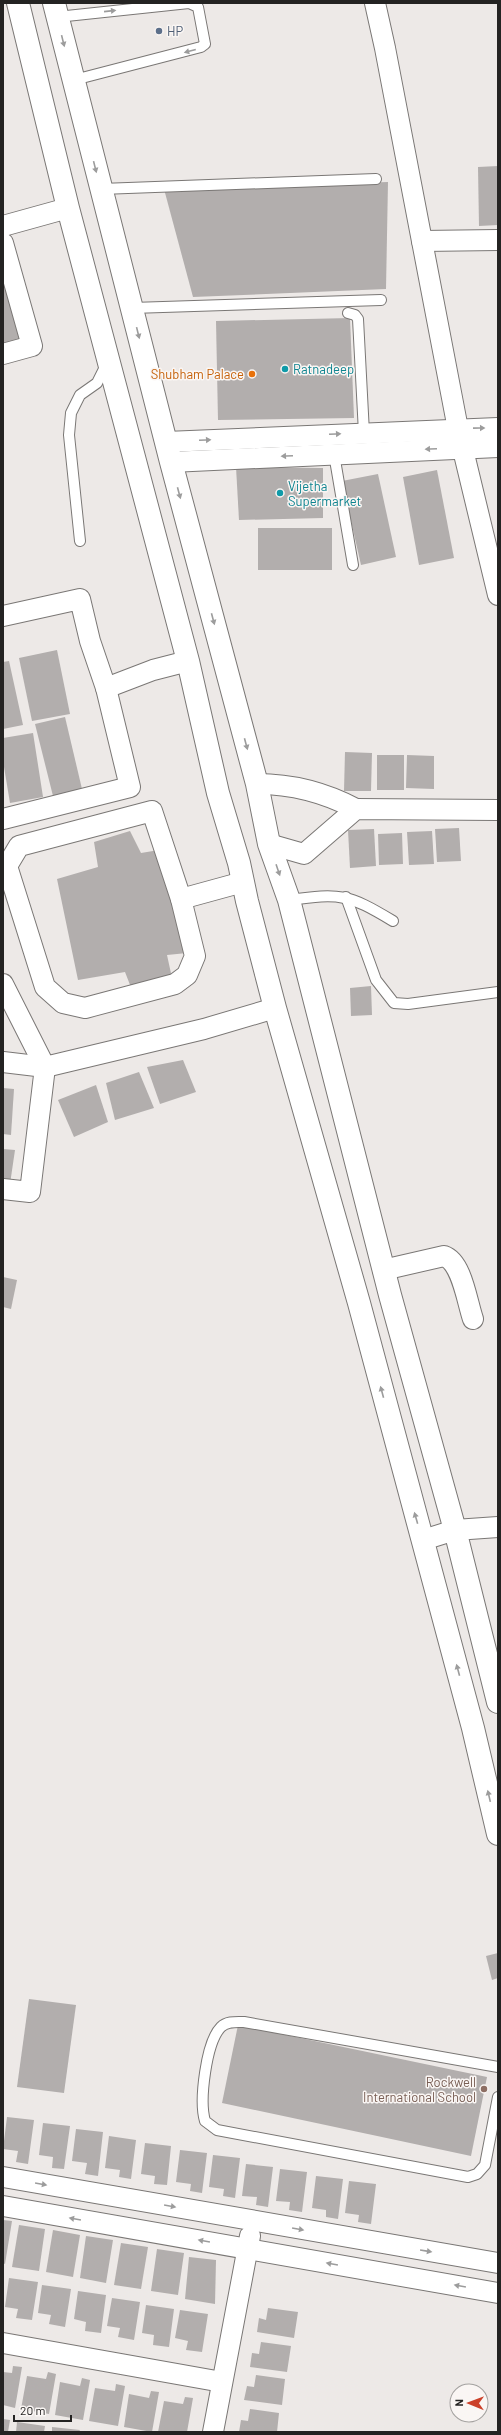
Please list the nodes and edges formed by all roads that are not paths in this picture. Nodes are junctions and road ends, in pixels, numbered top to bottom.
1 (18, 3) edge
2 (375, 3) edge
3 (56, 10) edge
4 (74, 80) junction
5 (376, 179) dead end
6 (101, 189) junction
7 (68, 208) junction
8 (3, 226) edge
9 (498, 240) edge
10 (422, 241) junction
11 (3, 243) edge
12 (381, 300) dead end
13 (132, 308) junction
14 (348, 313) dead end
15 (3, 354) edge
16 (109, 358) junction
17 (458, 428) junction
18 (498, 428) edge
19 (364, 433) junction
20 (237, 439) junction
21 (498, 447) edge
22 (462, 448) junction
23 (168, 452) junction
24 (334, 454) junction
25 (238, 458) junction
26 (80, 541) dead end
27 (353, 565) dead end
28 (498, 595) edge
29 (3, 616) edge
30 (188, 661) junction
31 (106, 688) junction
32 (257, 784) junction
33 (356, 809) junction
34 (498, 810) edge
35 (3, 819) edge
36 (269, 844) junction
37 (243, 882) junction
38 (346, 897) junction
39 (181, 900) junction
40 (289, 900) junction
41 (393, 921) dead end
42 (3, 984) edge
43 (498, 992) edge
44 (275, 1008) junction
45 (3, 1062) edge
46 (45, 1068) junction
47 (3, 1190) edge
48 (376, 1239) junction
49 (343, 1248) junction
50 (383, 1270) junction
51 (473, 1319) dead end
52 (498, 1527) edge
53 (455, 1530) junction
54 (423, 1540) junction
55 (498, 1702) edge
56 (498, 1834) edge
57 (498, 2067) edge
58 (498, 2097) edge
59 (3, 2177) edge
60 (3, 2206) edge
61 (253, 2221) junction
62 (395, 2246) junction
63 (248, 2249) junction
64 (498, 2263) edge
65 (390, 2274) junction
66 (498, 2293) edge
67 (3, 2343) edge
68 (222, 2382) junction
69 (213, 2432) edge

1 - 7 main road
2 - 10 street
3 -> 4 main road
3 -> 4 lane
4 -> 6 main road
5 - 6 lane
6 - 13 main road
7 - 8 street
7 - 16 main road
9 - 10 street
10 - 17 street
11 - 15 street
12 - 13 lane
13 -> 23 main road
14 - 19 lane
16 - 26 lane
16 - 30 main road
17 -> 18 street
17 - 19 street
17 - 22 street
20 -> 19 street
23 -> 20 street
20 - 25 street
21 - 22 street
22 -> 24 street
22 - 28 street
23 - 25 street
23 -> 32 main road
24 -> 25 street
24 - 27 lane
29 - 31 street
30 - 31 street
30 - 37 main road
31 - 35 street
32 - 33 street
32 - 36 main road
33 - 34 street
33 - 36 street
36 -> 40 main road
37 - 39 street
37 - 44 main road
38 - 40 lane
38 - 41 lane
38 - 43 lane
39 - 39 street
40 - 48 main road
42 - 46 street
44 - 46 street
44 - 49 main road
45 - 46 street
46 - 47 street
48 - 49 main road
48 - 50 main road
54 -> 49 main road
50 - 51 street
50 - 53 main road
52 - 53 street
53 - 54 street
53 - 55 main road
56 -> 54 main road
57 - 58 lane
59 -> 61 street
63 -> 60 street
61 -> 62 street
61 - 63 street
62 -> 64 street
62 - 65 street
65 -> 63 street
63 - 68 street
66 -> 65 street
67 - 68 street
68 - 69 street

